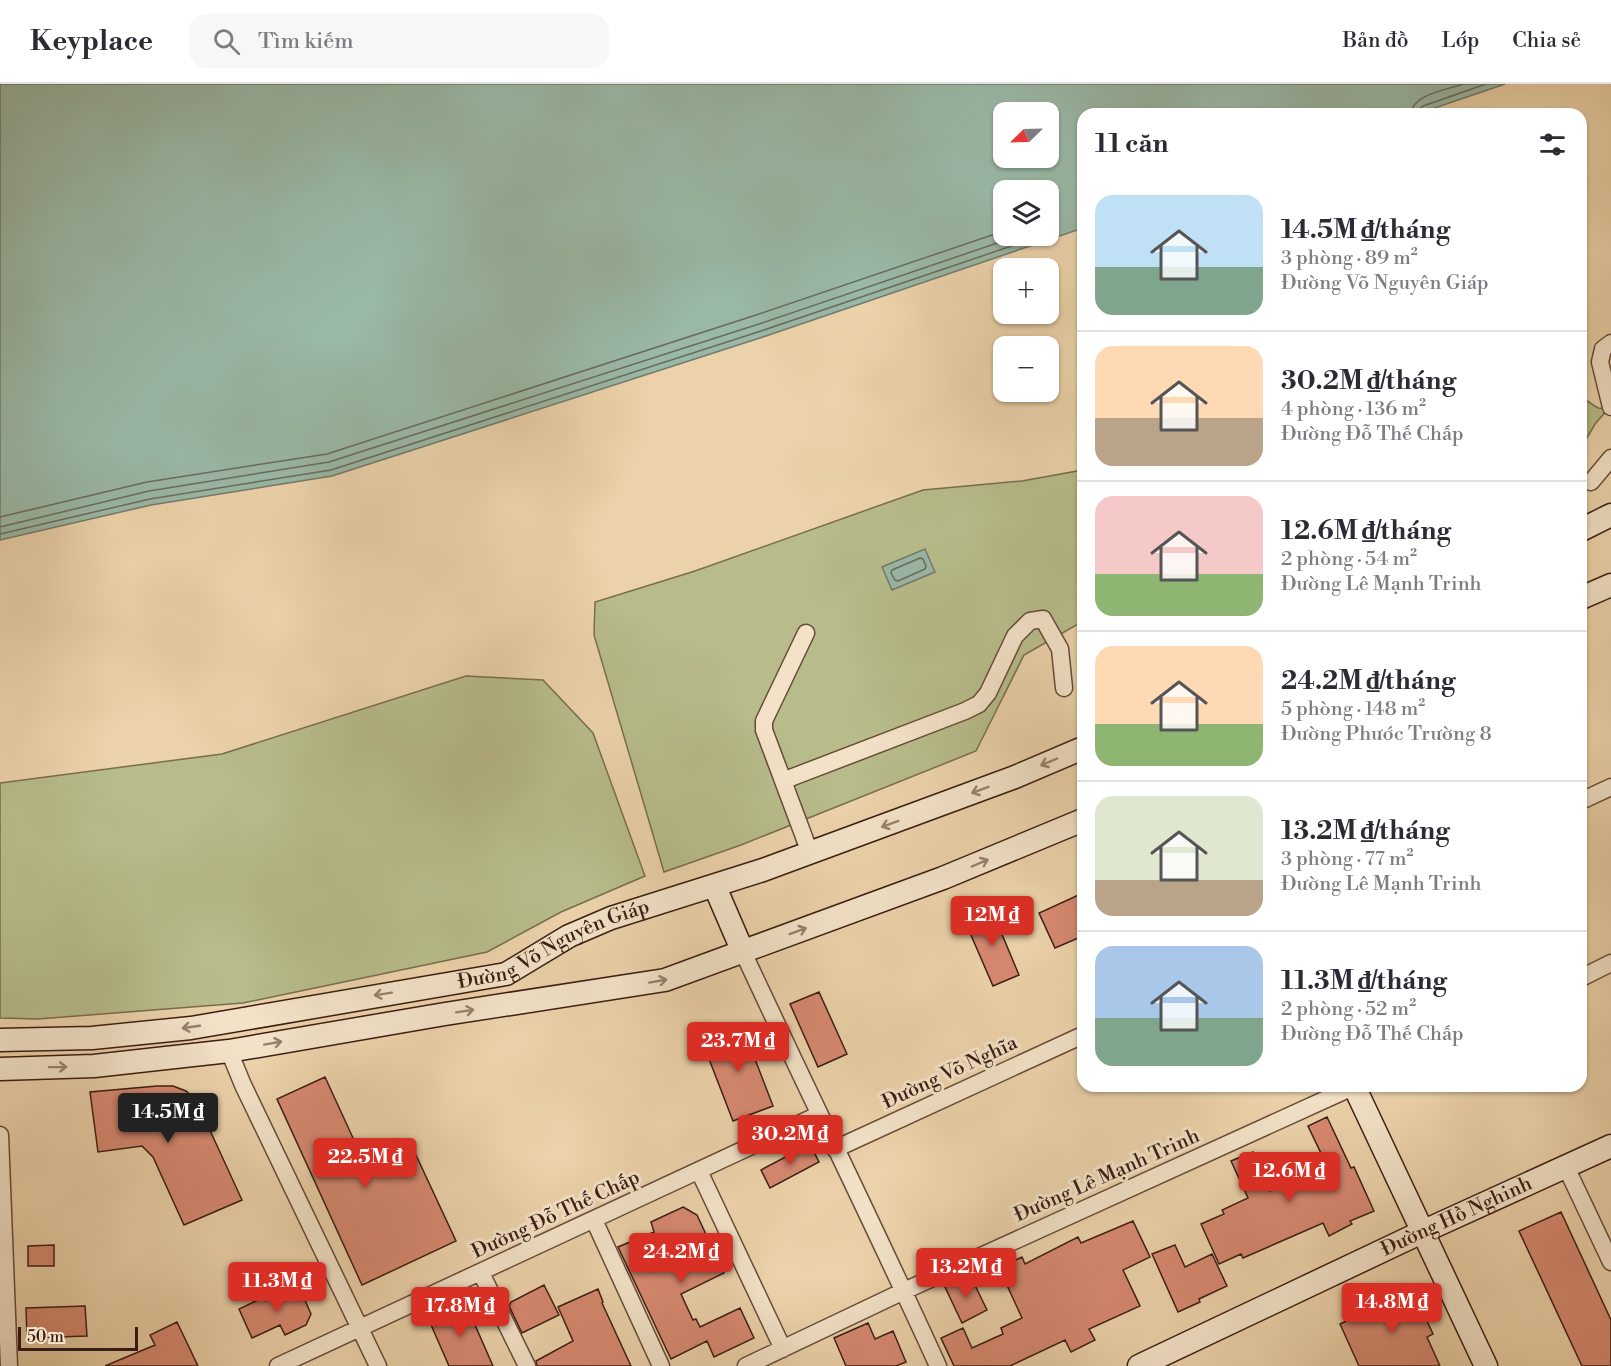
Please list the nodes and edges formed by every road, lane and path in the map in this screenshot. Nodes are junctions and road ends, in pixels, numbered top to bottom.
1 (1611, 343) edge
2 (1611, 408) edge
3 (1611, 458) edge
4 (1591, 482) dead end
5 (1611, 515) edge
6 (1587, 527) edge
7 (1611, 585) edge
8 (1587, 595) edge
9 (806, 633) dead end
10 (1064, 688) dead end
11 (1077, 751) edge
12 (784, 780) junction
13 (1611, 787) edge
14 (1587, 798) edge
15 (1077, 823) edge
16 (810, 853) junction
17 (715, 887) junction
18 (743, 951) junction
19 (1611, 963) edge
20 (1587, 975) edge
21 (223, 1022) junction
22 (1077, 1038) edge
23 (0, 1040) edge
24 (229, 1051) junction
25 (0, 1069) edge
26 (1341, 1092) edge
27 (1357, 1092) edge
28 (818, 1115) junction
29 (0, 1135) edge
30 (1611, 1146) edge
31 (835, 1149) junction
32 (1566, 1167) junction
33 (699, 1171) junction
34 (1, 1212) edge
35 (594, 1220) junction
36 (1422, 1232) junction
37 (1611, 1262) edge
38 (481, 1273) junction
39 (904, 1291) junction
40 (360, 1327) junction
41 (4, 1341) edge
42 (783, 1349) junction
43 (9, 1366) edge
44 (278, 1366) edge
45 (378, 1366) edge
46 (526, 1366) edge
47 (661, 1366) edge
48 (746, 1366) edge
49 (938, 1366) edge
50 (1139, 1366) edge
51 (1486, 1366) edge

1 - 2 street
3 - 4 street
5 - 6 main road
7 - 8 main road
9 - 12 street
10 - 12 street
11 -> 16 main road, Đường Võ Nguyên Giáp
12 - 16 street
13 - 14 street
18 -> 15 main road, Đường Võ Nguyên Giáp
16 - 17 main road, Đường Võ Nguyên Giáp
17 - 18 main road
17 -> 21 main road, Đường Võ Nguyên Giáp
24 -> 18 main road, Đường Võ Nguyên Giáp
18 - 28 street
19 - 20 street
21 -> 23 main road, Đường Võ Nguyên Giáp
21 - 24 main road
22 - 31 street, Đường Võ Nghĩa
25 -> 24 main road, Đường Võ Nguyên Giáp
24 - 40 street
26 - 39 street, Đường Lê Mạnh Trinh
27 - 36 main road
28 - 31 street
28 - 33 street, Đường Đỗ Thế Chấp
29 - 34 street
30 - 32 main road, Đường Hồ Nghinh
31 - 39 street
32 - 36 main road, Đường Hồ Nghinh
32 - 37 street
33 - 35 street, Đường Đỗ Thế Chấp
33 - 42 street
34 - 41 street
35 - 38 street, Đường Đỗ Thế Chấp
35 - 47 street
36 - 50 main road, Đường Hồ Nghinh
36 - 51 main road
38 - 40 street, Đường Đỗ Thế Chấp
38 - 46 street
39 - 42 street, Đường Lê Mạnh Trinh
39 - 49 street
40 - 44 street, Đường Đỗ Thế Chấp
40 - 45 street
41 - 43 street
42 - 48 street, Đường Lê Mạnh Trinh

